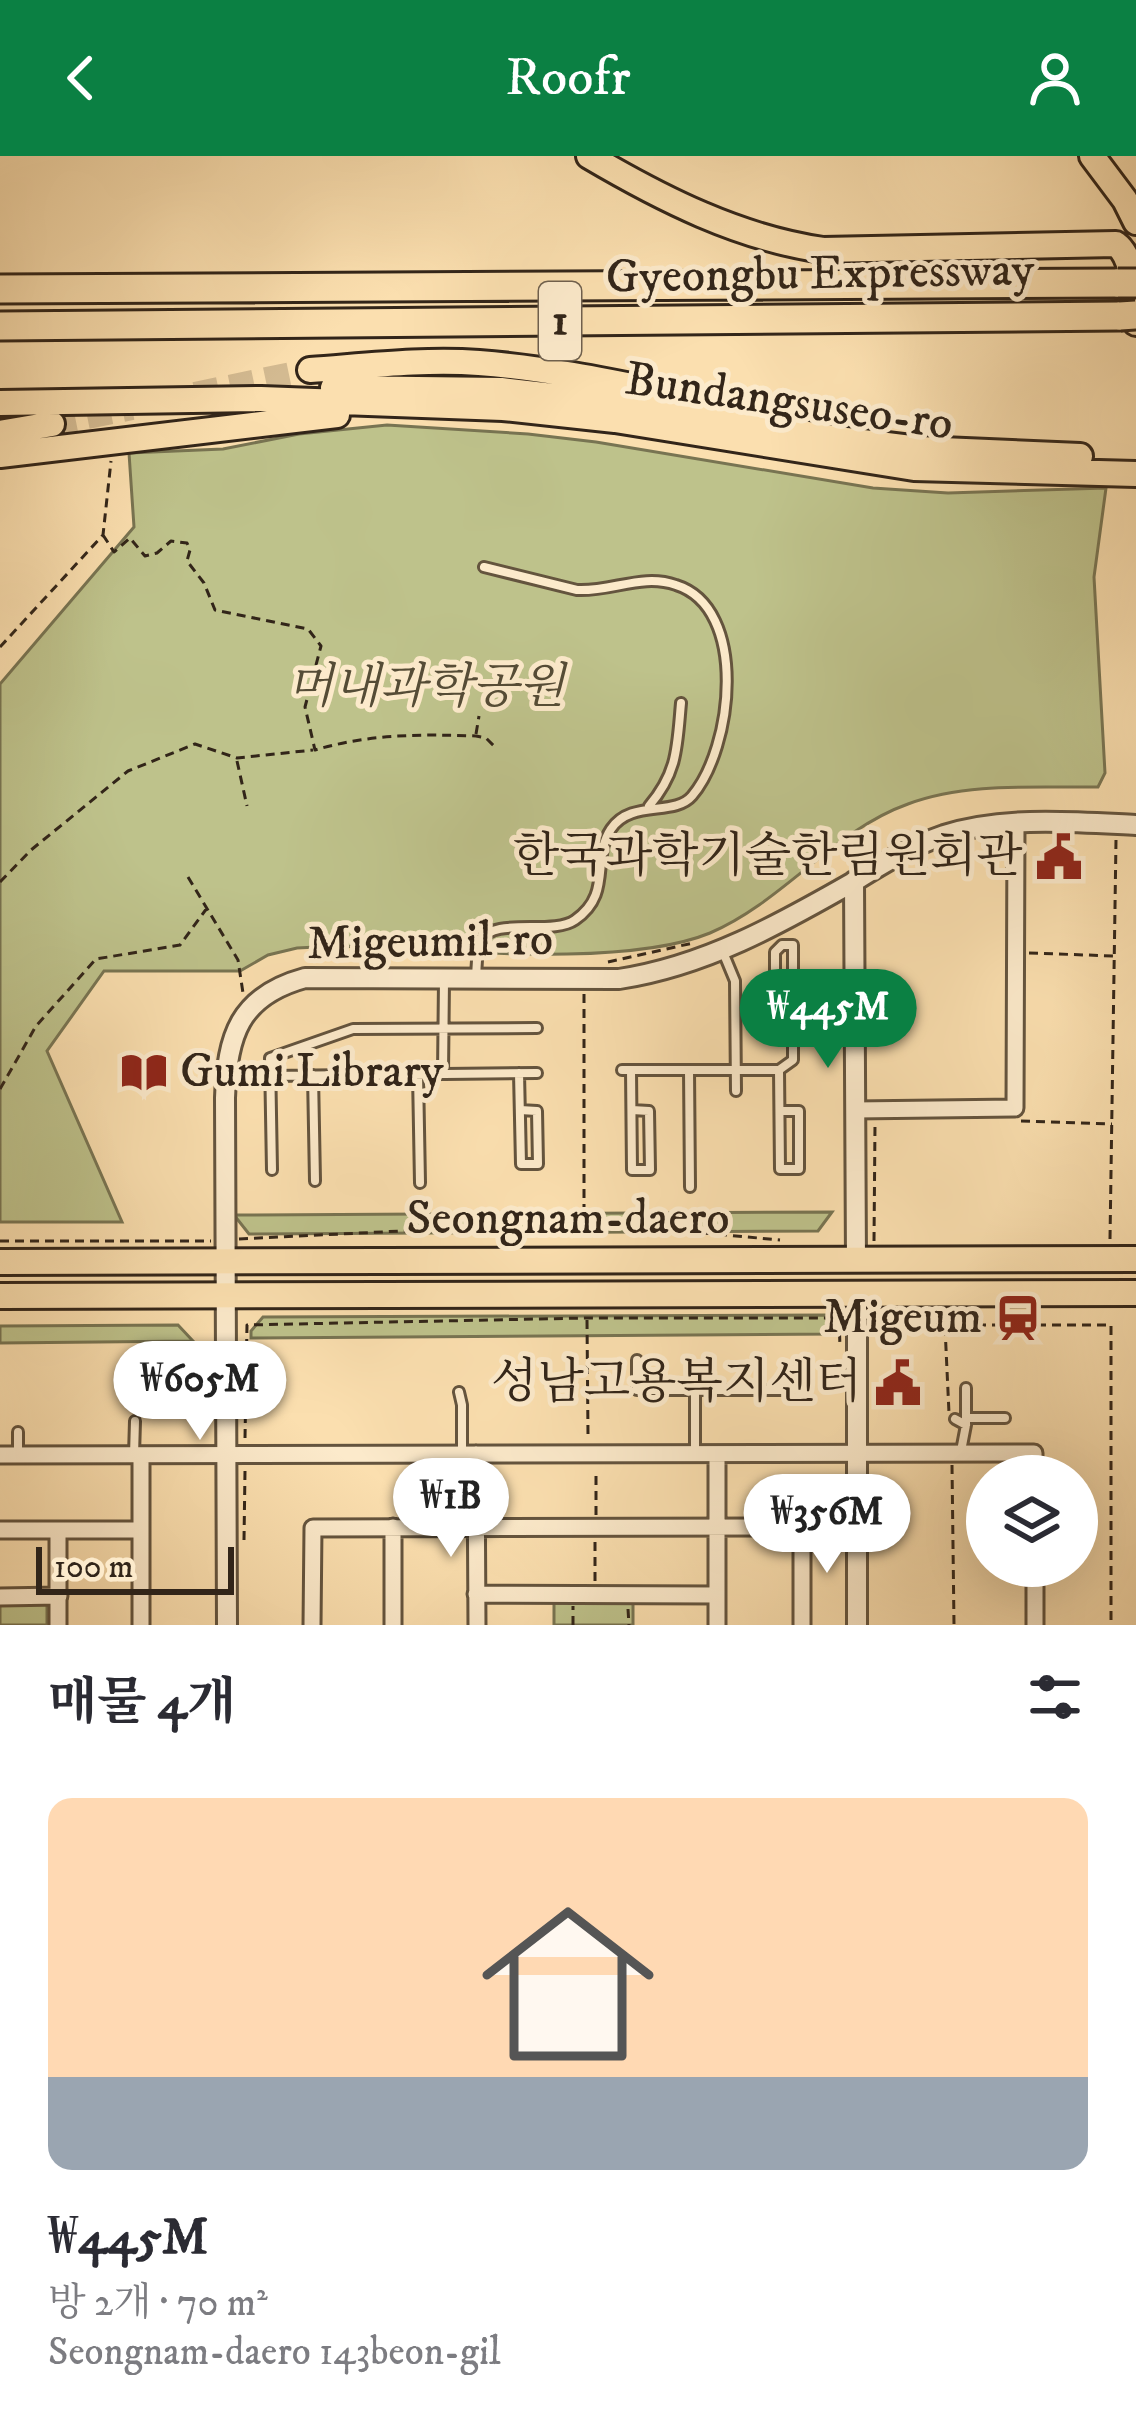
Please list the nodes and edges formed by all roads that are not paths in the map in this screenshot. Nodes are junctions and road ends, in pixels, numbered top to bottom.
1 (589, 156) edge
2 (1092, 156) edge
3 (1136, 222) edge
4 (1127, 283) edge
5 (0, 289) edge
6 (1131, 318) edge
7 (0, 326) edge
8 (310, 370) tunnel mouth
9 (0, 387) edge
10 (0, 403) edge
11 (429, 407) junction
12 (52, 424) tunnel mouth
13 (0, 433) edge
14 (845, 440) junction
15 (0, 455) edge
16 (1136, 458) edge
17 (1108, 466) junction
18 (1136, 473) edge
19 (484, 567) dead end
20 (681, 704) dead end
21 (648, 807) junction
22 (1136, 824) edge
23 (1016, 825) junction
24 (854, 881) junction
25 (723, 951) junction
26 (444, 978) junction
27 (476, 978) junction
28 (442, 1028) junction
29 (537, 1028) dead end
30 (793, 1030) junction
31 (689, 1070) junction
32 (736, 1070) junction
33 (779, 1070) junction
34 (519, 1073) junction
35 (537, 1073) dead end
36 (418, 1074) junction
37 (443, 1074) junction
38 (313, 1075) junction
39 (270, 1076) junction
40 (736, 1091) dead end
41 (520, 1110) junction
42 (632, 1110) junction
43 (855, 1110) junction
44 (780, 1111) junction
45 (272, 1170) dead end
46 (315, 1181) dead end
47 (420, 1183) dead end
48 (690, 1187) dead end
49 (227, 1251) junction
50 (862, 1252) junction
51 (1136, 1259) edge
52 (0, 1262) edge
53 (1136, 1293) edge
54 (856, 1294) junction
55 (0, 1296) edge
56 (227, 1296) junction
57 (637, 1360) dead end
58 (966, 1388) dead end
59 (695, 1390) junction
60 (788, 1390) dead end
61 (459, 1392) dead end
62 (1005, 1418) dead end
63 (955, 1419) dead end
64 (135, 1421) dead end
65 (966, 1422) junction
66 (18, 1432) dead end
67 (469, 1454) junction
68 (695, 1454) junction
69 (717, 1454) junction
70 (857, 1454) junction
71 (956, 1454) junction
72 (9, 1455) edge
73 (137, 1455) junction
74 (1034, 1455) edge
75 (236, 1459) junction
76 (476, 1526) junction
77 (393, 1527) junction
78 (717, 1527) junction
79 (0, 1530) edge
80 (58, 1530) junction
81 (141, 1530) junction
82 (1035, 1587) edge
83 (476, 1594) junction
84 (717, 1595) junction
85 (58, 1596) junction
86 (0, 1597) edge
87 (58, 1625) edge
88 (141, 1625) edge
89 (227, 1625) edge
90 (312, 1625) edge
91 (393, 1625) edge
92 (477, 1625) edge
93 (717, 1625) edge
94 (802, 1625) edge
95 (857, 1625) edge
96 (1035, 1625) edge

1 - 6 main road
2 - 3 main road
4 - 5 highway, Gyeongbu Expressway / 1
6 - 7 highway, Gyeongbu Expressway / 1
8 - 14 main road
9 - 14 main road, Bundangsuseo-ro
10 - 11 main road, Bundangsuseo-ro
11 - 15 main road
11 - 17 main road, Bundangsuseo-ro
12 - 13 main road
14 - 17 main road, Bundangsuseo-ro
16 - 17 main road, Bundangsuseo-ro
17 - 18 main road, Bundangsuseo-ro
19 - 21 lane
20 - 21 lane
21 - 27 lane
22 - 23 street, Migeumil-ro
23 - 24 street, Migeumil-ro
23 - 43 street
24 - 25 street, Migeumil-ro
24 - 43 street
25 - 27 street, Migeumil-ro
25 - 32 lane
26 - 27 street, Migeumil-ro
26 - 28 lane
26 - 49 street, Migeumil-ro
28 - 29 lane
28 - 37 lane
28 - 39 lane
30 - 30 lane
30 - 33 lane
31 - 32 lane
31 - 42 lane
31 - 48 lane
32 - 33 lane
32 - 40 lane
33 - 44 lane
34 - 35 lane
34 - 37 lane
34 - 41 lane
36 - 37 lane
36 - 38 lane
36 - 47 lane
38 - 39 lane
38 - 46 lane
39 - 45 lane
41 - 41 lane
42 - 42 lane
43 - 50 street
44 - 44 lane
49 - 50 main road, Seongnam-daero
49 - 52 main road, Seongnam-daero
49 - 56 street, Migeumil-ro
50 - 51 main road, Seongnam-daero
53 - 54 main road, Seongnam-daero
54 - 56 main road, Seongnam-daero
54 - 70 street
55 - 56 main road, Seongnam-daero
56 - 75 street, Migeumil-ro
57 - 59 lane
58 - 65 lane
59 - 60 lane
59 - 68 lane
61 - 67 lane
62 - 65 lane
63 - 65 lane
64 - 73 lane
65 - 71 lane
66 - 72 lane
67 - 68 street
67 - 75 street
67 - 76 street
68 - 69 street
69 - 70 street
69 - 78 street
70 - 71 street
70 - 95 street
71 - 74 street
72 - 73 street
73 - 75 street
73 - 81 street
75 - 89 street, Migeumil-ro
76 - 77 street
76 - 78 street
76 - 83 street
77 - 90 street
77 - 91 street
78 - 84 street
78 - 94 street
79 - 80 street
80 - 81 street
80 - 85 street
81 - 88 street
82 - 96 street
83 - 84 street
83 - 92 street
84 - 93 street
85 - 86 street
85 - 87 street

